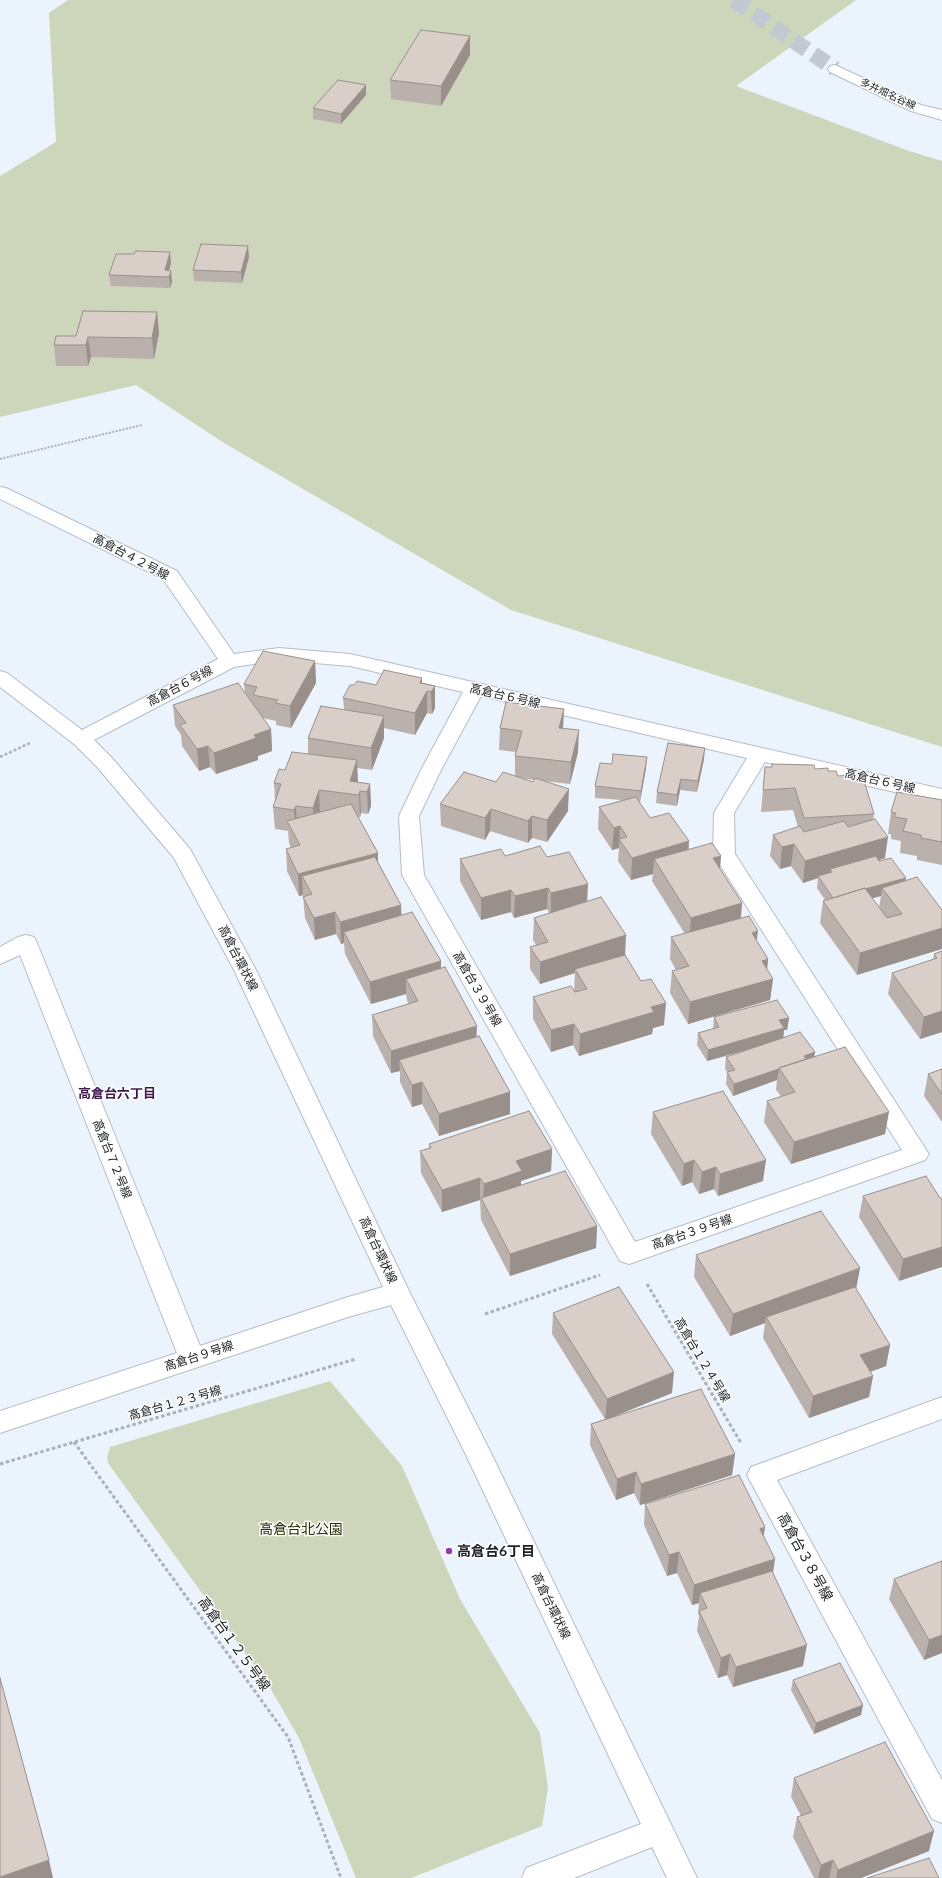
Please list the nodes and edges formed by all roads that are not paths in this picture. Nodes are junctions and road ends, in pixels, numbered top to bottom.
1 (835, 69) tunnel mouth
2 (942, 115) edge
3 (0, 492) edge
4 (229, 661) junction
5 (0, 677) edge
6 (475, 689) junction
7 (81, 739) junction
8 (760, 754) junction
9 (942, 796) edge
10 (0, 956) edge
11 (398, 1293) junction
12 (192, 1358) junction
13 (942, 1408) edge
14 (0, 1422) edge
15 (942, 1809) edge
16 (658, 1831) junction
17 (537, 1878) edge
18 (682, 1878) edge

1 - 2 street, 多井畑名谷線
3 - 4 street, 高倉台４２号線
4 - 6 street, 高倉台６号線
4 - 7 street, 高倉台６号線
5 - 7 street, 高倉台環状線
6 - 8 street, 高倉台６号線
6 - 8 street, 高倉台３９号線
7 - 11 street, 高倉台環状線
8 - 9 street, 高倉台６号線
10 - 12 street, 高倉台７２号線
11 - 12 street, 高倉台９号線
11 - 16 street, 高倉台環状線
12 - 14 street, 高倉台９号線
13 - 15 street, 高倉台３８号線
16 - 17 street
16 - 18 street, 高倉台環状線

